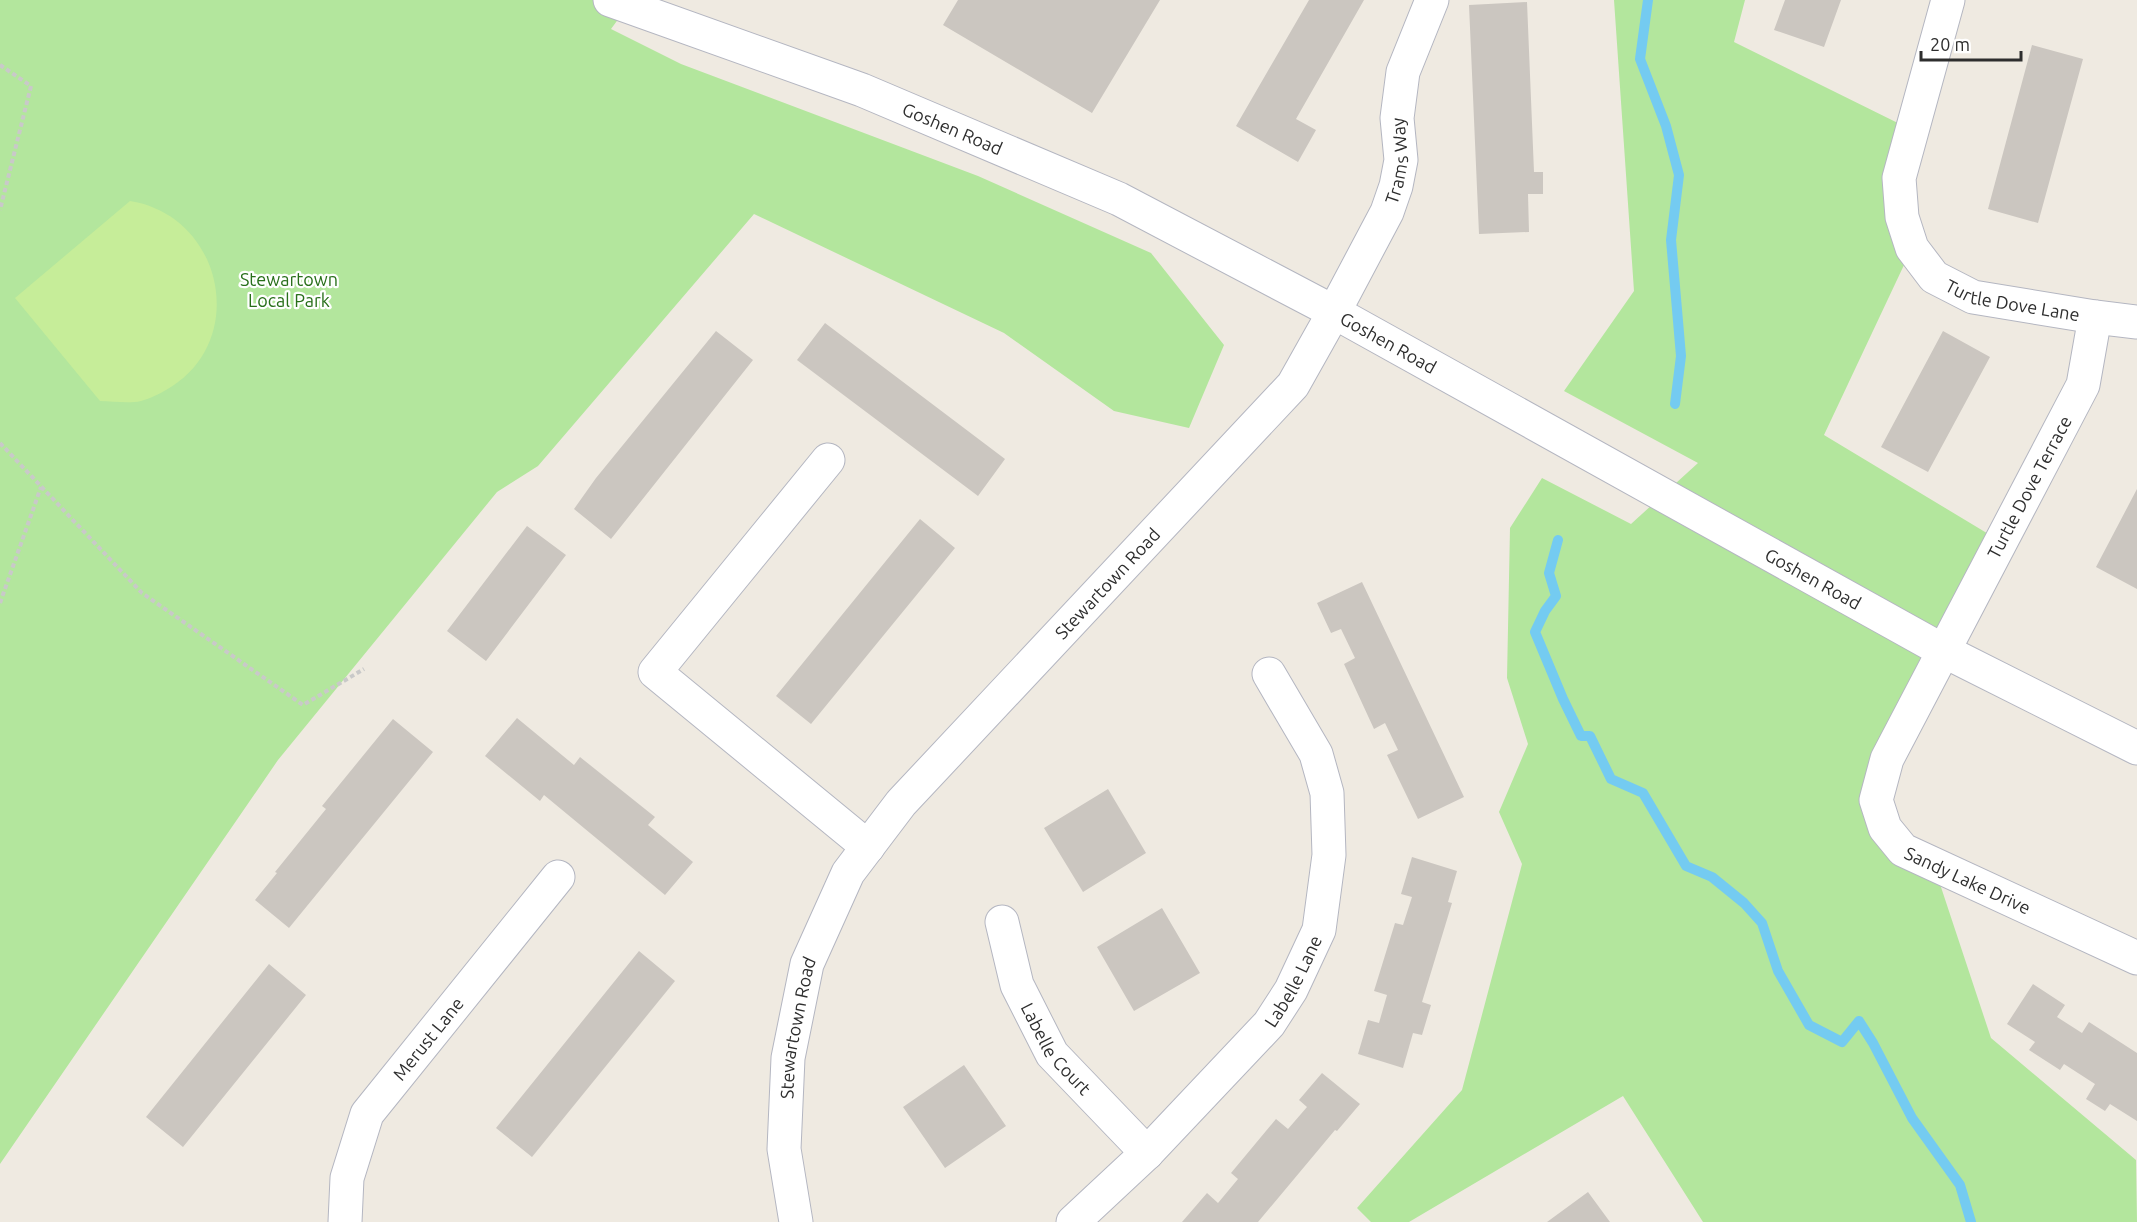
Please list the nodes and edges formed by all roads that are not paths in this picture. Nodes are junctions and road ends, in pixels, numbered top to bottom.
1 (610, 0) edge
2 (1432, 0) edge
3 (1948, 0) edge
4 (1334, 312) junction
5 (2095, 317) junction
6 (2137, 322) edge
7 (828, 460) dead end
8 (1942, 650) junction
9 (1269, 674) dead end
10 (2137, 748) edge
11 (868, 847) junction
12 (558, 877) dead end
13 (1002, 922) dead end
14 (2137, 958) edge
15 (1147, 1153) junction
16 (345, 1222) edge
17 (796, 1222) edge
18 (1073, 1222) edge

1 - 4 street, Goshen Road
2 - 4 street, Trams Way
3 - 5 street, Turtle Dove Lane
4 - 8 street, Goshen Road
4 - 11 street, Stewartown Road
5 - 6 street, Turtle Dove Lane
5 - 8 street, Turtle Dove Terrace
7 - 11 street
8 - 10 street, Goshen Road
8 - 14 street, Sandy Lake Drive
9 - 15 street, Labelle Lane
11 - 17 street, Stewartown Road
12 - 16 street, Merust Lane
13 - 15 street, Labelle Court
15 - 18 street, Labelle Lane

